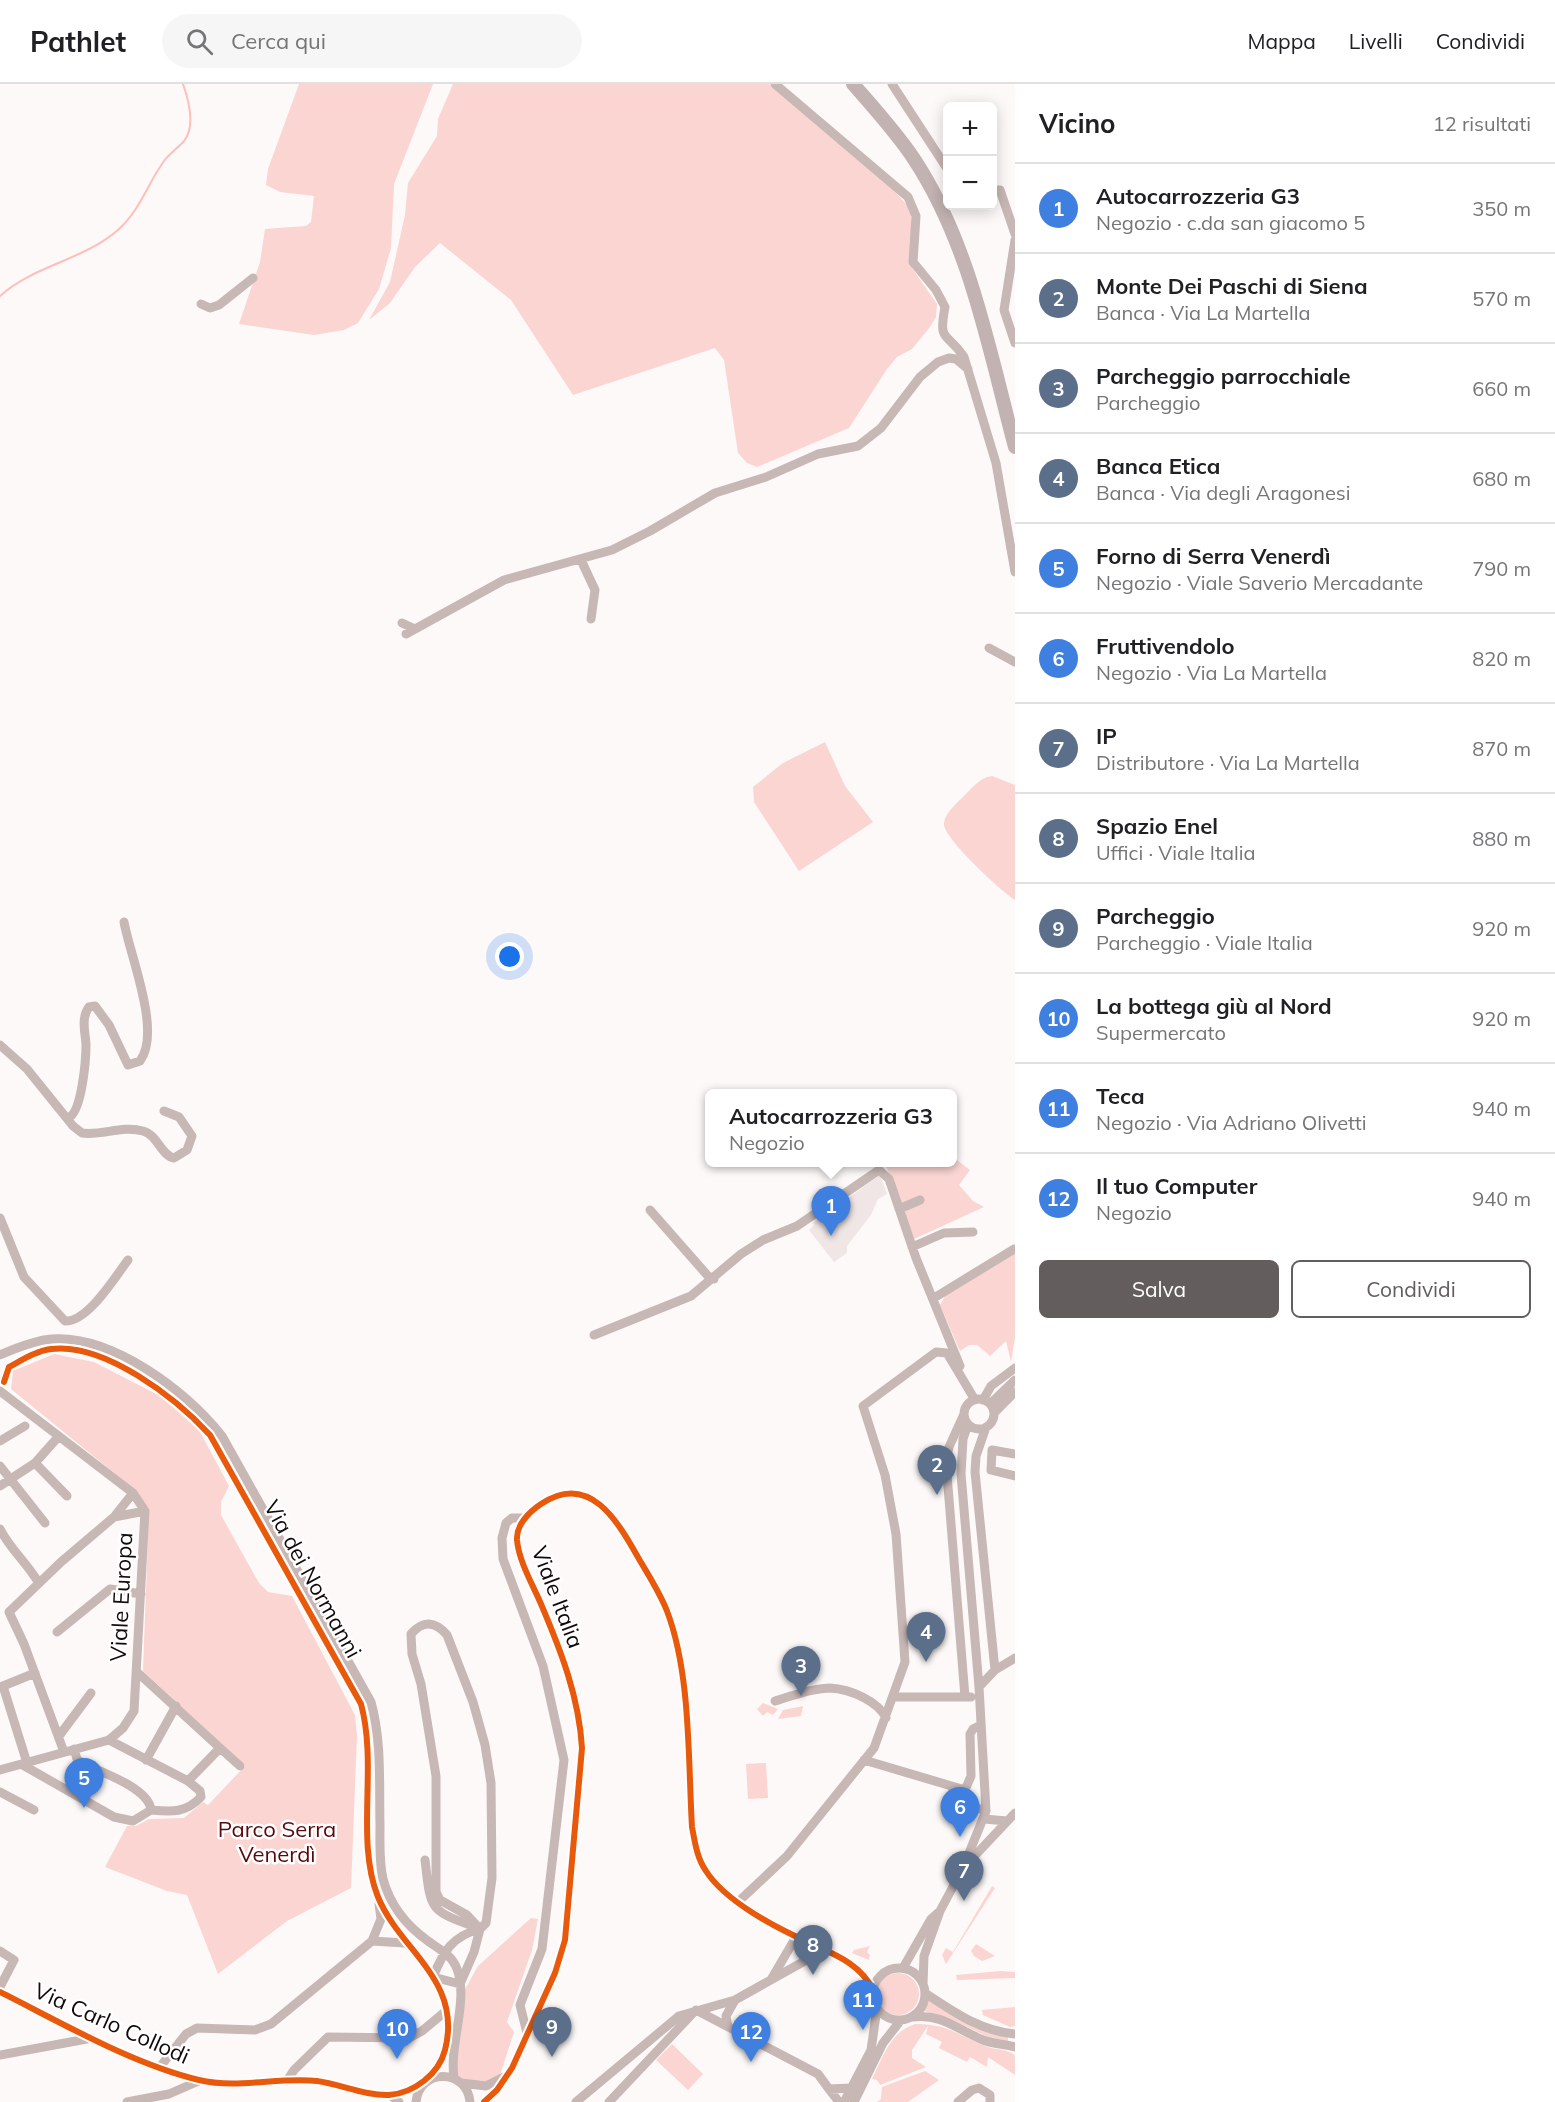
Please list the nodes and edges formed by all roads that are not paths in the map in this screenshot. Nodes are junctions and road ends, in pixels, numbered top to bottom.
1 (775, 84) edge
2 (853, 84) edge
3 (892, 84) edge
4 (943, 162) edge
5 (997, 190) edge
6 (1015, 234) edge
7 (1015, 240) edge
8 (253, 278) dead end
9 (201, 304) dead end
10 (1015, 342) edge
11 (968, 369) junction
12 (1015, 447) edge
13 (581, 560) junction
14 (1004, 570) dead end
15 (1015, 572) edge
16 (591, 619) dead end
17 (402, 623) dead end
18 (989, 648) dead end
19 (1015, 662) edge
20 (124, 922) dead end
21 (0, 1045) edge
22 (164, 1111) dead end
23 (68, 1118) junction
24 (920, 1200) dead end
25 (899, 1209) junction
26 (650, 1210) dead end
27 (0, 1218) edge
28 (973, 1232) dead end
29 (912, 1247) junction
30 (1014, 1249) edge
31 (128, 1260) dead end
32 (714, 1279) junction
33 (934, 1298) junction
34 (594, 1335) dead end
35 (0, 1355) edge
36 (1015, 1368) edge
37 (960, 1375) junction
38 (1015, 1380) edge
39 (1, 1384) edge
40 (1015, 1392) edge
41 (986, 1404) junction
42 (965, 1425) junction
43 (25, 1426) dead end
44 (986, 1427) junction
45 (59, 1436) junction
46 (0, 1441) edge
47 (949, 1447) junction
48 (962, 1453) junction
49 (1015, 1454) edge
50 (35, 1463) junction
51 (0, 1466) edge
52 (1015, 1476) edge
53 (9, 1481) junction
54 (0, 1486) edge
55 (133, 1493) junction
56 (67, 1496) dead end
57 (145, 1510) junction
58 (114, 1517) junction
59 (525, 1518) junction
60 (45, 1523) dead end
61 (0, 1529) edge
62 (38, 1582) junction
63 (141, 1594) junction
64 (4, 1610) edge
65 (57, 1632) dead end
66 (1015, 1658) edge
67 (995, 1670) junction
68 (137, 1672) junction
69 (35, 1673) junction
70 (901, 1674) junction
71 (980, 1687) junction
72 (91, 1693) dead end
73 (893, 1697) junction
74 (914, 1697) junction
75 (965, 1697) junction
76 (979, 1697) junction
77 (775, 1701) dead end
78 (176, 1706) junction
79 (886, 1718) junction
80 (981, 1725) junction
81 (59, 1736) junction
82 (109, 1740) junction
83 (220, 1748) junction
84 (74, 1749) junction
85 (64, 1752) junction
86 (146, 1760) junction
87 (864, 1760) junction
88 (24, 1764) junction
89 (240, 1766) dead end
90 (0, 1770) edge
91 (188, 1781) junction
92 (965, 1790) junction
93 (0, 1792) edge
94 (34, 1810) dead end
95 (151, 1810) junction
96 (1015, 1813) edge
97 (985, 1815) junction
98 (1007, 1821) junction
99 (425, 1860) dead end
100 (963, 1868) junction
101 (379, 1899) junction
102 (738, 1902) junction
103 (940, 1911) junction
104 (480, 1929) junction
105 (796, 1937) junction
106 (372, 1941) junction
107 (413, 1948) junction
108 (0, 1951) edge
109 (443, 1951) junction
110 (829, 1952) junction
111 (903, 1968) junction
112 (880, 1976) junction
113 (433, 1977) junction
114 (867, 1977) junction
115 (770, 1980) junction
116 (1, 1981) edge
117 (460, 1984) junction
118 (924, 1989) junction
119 (873, 1990) junction
120 (0, 1992) edge
121 (735, 2000) junction
122 (877, 2008) junction
123 (696, 2010) junction
124 (447, 2011) junction
125 (906, 2019) junction
126 (728, 2027) junction
127 (527, 2033) junction
128 (1015, 2034) edge
129 (93, 2038) junction
130 (1015, 2047) edge
131 (0, 2055) edge
132 (160, 2067) junction
133 (508, 2074) junction
134 (201, 2080) junction
135 (458, 2080) junction
136 (287, 2081) junction
137 (426, 2081) junction
138 (851, 2088) junction
139 (829, 2089) junction
140 (390, 2095) junction
141 (127, 2102) edge
142 (399, 2102) edge
143 (416, 2102) edge
144 (470, 2102) edge
145 (484, 2102) edge
146 (576, 2102) edge
147 (609, 2102) edge
148 (839, 2102) edge
149 (844, 2102) edge
150 (854, 2102) edge
151 (958, 2102) edge
152 (990, 2102) edge

1 - 11 street
2 - 12 highway
3 - 4 street
5 - 6 street
7 - 10 street
8 - 9 street
11 - 13 street
11 - 15 street
13 - 16 street
13 - 17 street
14 - 15 street
18 - 19 street
20 - 23 street
21 - 23 street
22 - 23 street
24 - 25 street
25 - 29 street
25 - 32 street
26 - 32 street
27 - 31 street
28 - 29 street
29 - 33 street
30 - 33 street
32 - 34 street
33 - 37 street
35 - 109 street, Via dei Normanni
36 - 41 street
37 - 41 street
37 - 70 street
38 - 41 street
39 - 45 street, Viale Europa
39 - 101 street, Via dei Normanni
40 - 41 street
41 - 42 street
41 - 44 street
42 - 44 street
42 - 47 street
42 - 48 street
43 - 46 street
44 - 67 street
45 - 50 street
45 - 55 street, Viale Europa
47 - 48 street
47 - 75 street
48 - 71 street
49 - 52 street
50 - 53 street
50 - 56 street
51 - 53 street
53 - 54 street
53 - 60 street
55 - 57 street, Viale Europa
55 - 58 street
57 - 58 street
57 - 63 street, Viale Europa
58 - 62 street
59 - 102 street, Viale Italia
59 - 127 street, Viale Italia
59 - 127 street, Viale Italia
61 - 62 street
62 - 64 street
63 - 65 street
63 - 68 street, Viale Europa
64 - 69 street
66 - 67 street
67 - 71 street
68 - 78 street
68 - 82 street, Viale Europa
69 - 81 street
69 - 88 street
70 - 73 street
70 - 74 street
71 - 76 street
72 - 81 street
73 - 74 street
73 - 79 street
74 - 75 street
75 - 76 street
76 - 80 street
77 - 79 street
78 - 83 street
78 - 86 street
79 - 87 street
80 - 92 street
80 - 97 street
81 - 85 street
82 - 84 street
82 - 86 street
83 - 89 street
83 - 91 street
84 - 85 street
84 - 95 street
85 - 88 street
86 - 91 street
87 - 92 street
87 - 102 street
88 - 90 street
88 - 95 street
91 - 95 street
92 - 97 street
93 - 94 street
96 - 98 street
97 - 98 street
97 - 100 street
98 - 100 street
99 - 104 street
100 - 103 street
101 - 106 street
101 - 107 street, Via dei Normanni
102 - 105 street, Viale Italia
103 - 111 street
103 - 118 street
104 - 104 street
104 - 109 street
104 - 117 street
105 - 110 street, Viale Italia
105 - 115 street
106 - 107 street
106 - 132 street
107 - 113 street, Via dei Normanni
108 - 116 street
109 - 113 street
109 - 117 street, Via dei Normanni
110 - 114 street, Viale Italia
110 - 115 street
111 - 112 street
111 - 118 street
112 - 114 street
112 - 119 street
113 - 117 street
113 - 124 street, Via dei Normanni
114 - 119 street, Viale Italia
115 - 121 street
117 - 135 street, Via dei Normanni
118 - 125 street
118 - 128 street
119 - 122 street
120 - 129 street, Via Carlo Collodi
121 - 123 street
121 - 126 street
122 - 125 street
122 - 138 street
123 - 126 street
123 - 146 street
123 - 147 street
124 - 136 street
124 - 137 street
125 - 130 street
125 - 150 street
126 - 139 street
127 - 133 street, Viale Italia
129 - 131 street
129 - 132 street, Via Carlo Collodi
132 - 134 street, Via Carlo Collodi
133 - 135 street
133 - 145 street, Viale Italia
134 - 136 street, Via Carlo Collodi
134 - 141 street
135 - 137 street
135 - 144 street
136 - 140 street, Via Carlo Collodi
137 - 140 street
137 - 143 street
138 - 139 street
138 - 149 street
139 - 148 street
140 - 142 street
151 - 152 street

